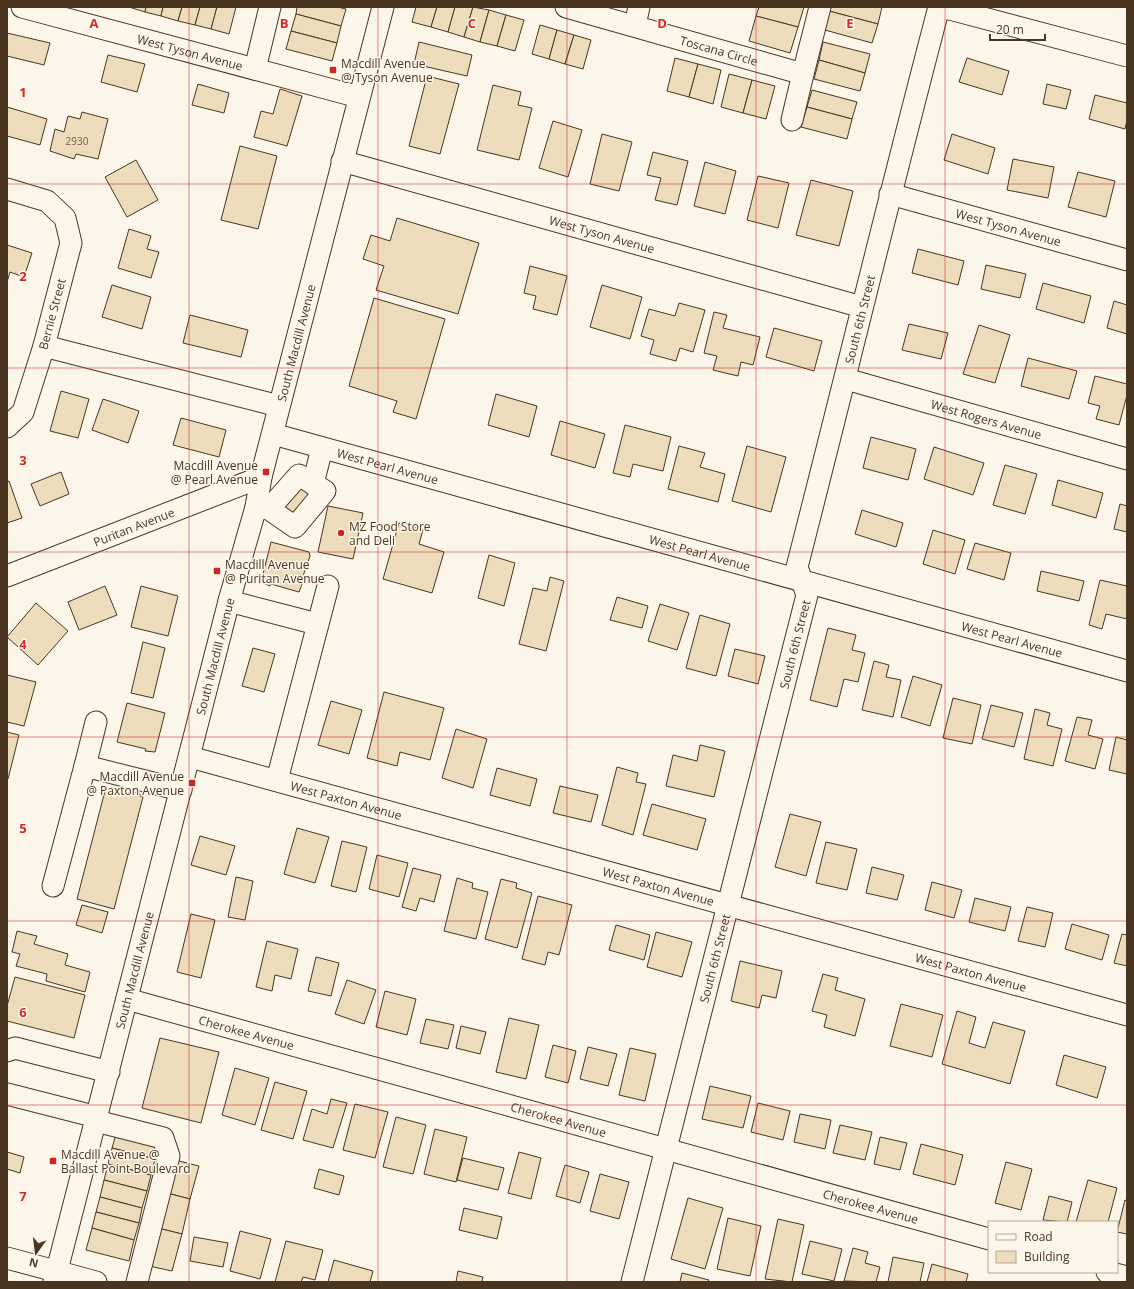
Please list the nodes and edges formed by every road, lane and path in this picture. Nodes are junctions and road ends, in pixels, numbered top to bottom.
1 (22, 7) edge
2 (270, 7) edge
3 (383, 7) edge
4 (566, 7) edge
5 (820, 7) edge
6 (939, 7) edge
7 (942, 7) edge
8 (85, 15) edge
9 (637, 16) edge
10 (1127, 56) edge
11 (255, 69) junction
12 (803, 74) junction
13 (359, 98) junction
14 (792, 120) dead end
15 (342, 161) junction
16 (7, 190) edge
17 (890, 194) junction
18 (1127, 260) edge
19 (862, 307) junction
20 (44, 346) junction
21 (846, 379) junction
22 (280, 406) junction
23 (7, 428) edge
24 (273, 434) junction
25 (322, 448) junction
26 (1127, 459) edge
27 (261, 477) junction
28 (313, 484) junction
29 (262, 508) junction
30 (7, 576) edge
31 (803, 581) junction
32 (328, 586) dead end
33 (230, 601) junction
34 (318, 624) junction
35 (1127, 671) edge
36 (96, 722) dead end
37 (190, 757) junction
38 (85, 766) junction
39 (277, 780) junction
40 (181, 790) junction
41 (53, 886) dead end
42 (729, 904) junction
43 (128, 999) junction
44 (1127, 1015) edge
45 (7, 1051) edge
46 (108, 1072) junction
47 (7, 1094) edge
48 (96, 1119) junction
49 (667, 1150) junction
50 (988, 1239) edge
51 (7, 1258) edge
52 (1110, 1273) edge
53 (55, 1277) edge
54 (1127, 1278) edge
55 (96, 1282) edge
56 (137, 1282) edge
57 (632, 1282) edge

1 - 8 street, West Tyson Avenue
2 - 11 street
3 - 13 street, South Macdill Avenue
4 - 9 street, Toscana Circle
5 - 12 street
6 - 17 street, South 6th Street
7 - 10 street
8 - 11 street, West Tyson Avenue
9 - 12 street, Toscana Circle
11 - 13 street, West Tyson Avenue
12 - 14 street
13 - 15 street, South Macdill Avenue
15 - 19 street, West Tyson Avenue
15 - 22 street, South Macdill Avenue
16 - 20 street, Bernie Street
17 - 18 street, West Tyson Avenue
17 - 19 street, South 6th Street
19 - 21 street, South 6th Street
20 - 22 street
20 - 23 street, Bernie Street
21 - 26 street, West Rogers Avenue
21 - 31 street, South 6th Street
22 - 24 street, South Macdill Avenue
24 - 25 street, West Pearl Avenue
24 - 27 street, South Macdill Avenue
25 - 28 street
25 - 31 street, West Pearl Avenue
27 - 29 street, South Macdill Avenue
27 - 30 street, Puritan Avenue
28 - 29 street
28 - 29 street
29 - 33 street, South Macdill Avenue
31 - 35 street, West Pearl Avenue
31 - 42 street, South 6th Street
32 - 34 street
33 - 34 street
33 - 37 street, South Macdill Avenue
34 - 39 street
36 - 38 street
37 - 39 street, West Paxton Avenue
37 - 40 street, South Macdill Avenue
38 - 40 street
38 - 41 street
39 - 42 street, West Paxton Avenue
40 - 43 street, South Macdill Avenue
42 - 44 street, West Paxton Avenue
42 - 49 street, South 6th Street
43 - 46 street, South Macdill Avenue
43 - 49 street, Cherokee Avenue
45 - 46 street
46 - 48 street, South Macdill Avenue
47 - 48 street
48 - 53 street, South Macdill Avenue
48 - 56 street
49 - 50 street, Cherokee Avenue
49 - 57 street, South 6th Street
51 - 53 street
52 - 54 street
53 - 55 street

